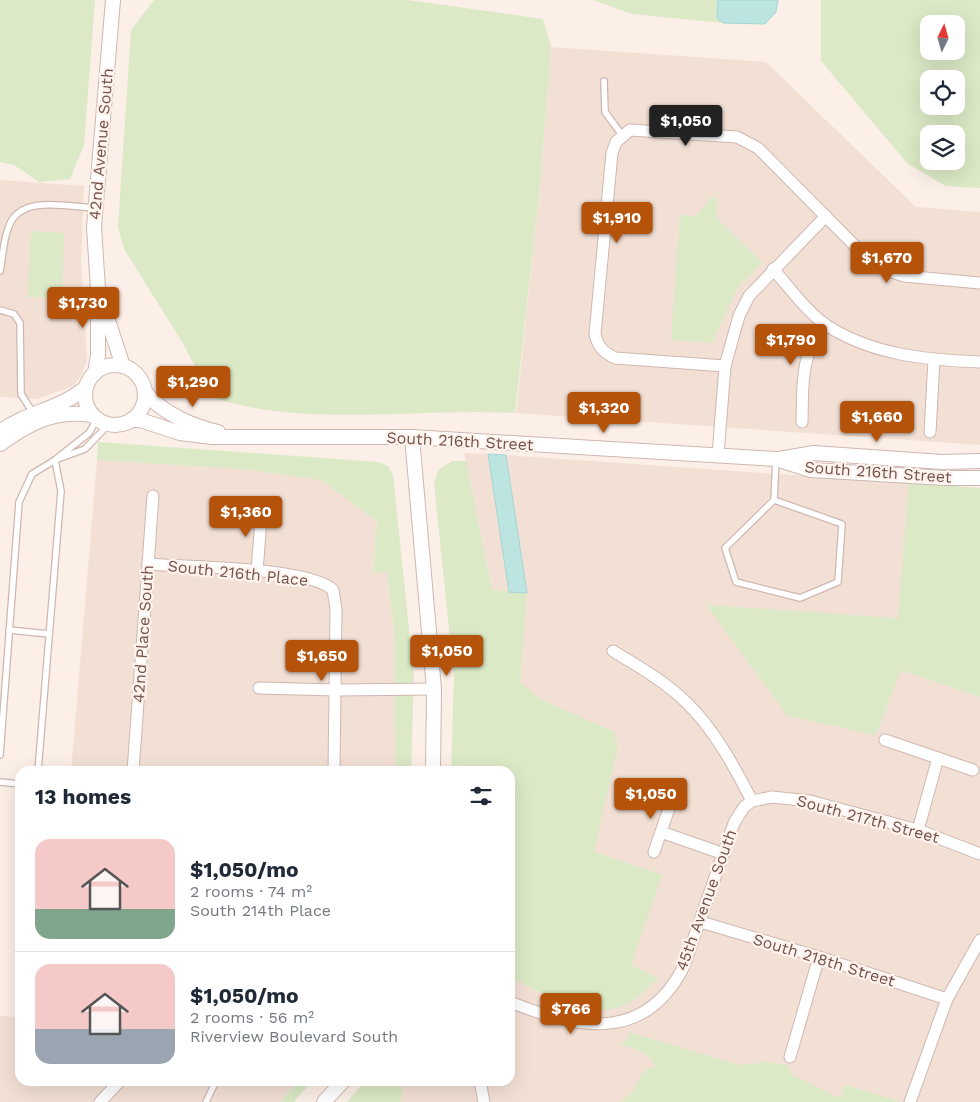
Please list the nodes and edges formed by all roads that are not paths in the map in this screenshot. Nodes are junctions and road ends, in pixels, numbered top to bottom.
1 (113, 0) edge
2 (604, 82) dead end
3 (622, 135) junction
4 (95, 208) junction
5 (826, 216) junction
6 (774, 270) junction
7 (0, 271) edge
8 (980, 283) edge
9 (98, 289) junction
10 (0, 310) edge
11 (825, 324) junction
12 (934, 360) junction
13 (980, 362) edge
14 (123, 366) junction
15 (725, 366) junction
16 (95, 373) junction
17 (86, 387) junction
18 (144, 392) junction
19 (33, 413) junction
20 (99, 419) junction
21 (132, 420) junction
22 (802, 422) dead end
23 (0, 432) edge
24 (930, 432) dead end
25 (234, 435) junction
26 (412, 437) junction
27 (0, 444) edge
28 (718, 455) junction
29 (776, 459) junction
30 (55, 460) junction
31 (980, 462) edge
32 (980, 478) edge
33 (153, 496) dead end
34 (774, 500) junction
35 (262, 506) dead end
36 (148, 564) junction
37 (257, 572) junction
38 (9, 630) junction
39 (49, 634) junction
40 (613, 650) dead end
41 (259, 688) dead end
42 (434, 689) junction
43 (336, 690) junction
44 (885, 740) dead end
45 (0, 743) edge
46 (0, 755) edge
47 (938, 758) junction
48 (38, 766) edge
49 (132, 766) edge
50 (334, 766) edge
51 (432, 766) edge
52 (973, 770) dead end
53 (0, 782) edge
54 (15, 784) edge
55 (673, 796) dead end
56 (752, 801) junction
57 (918, 830) junction
58 (662, 832) junction
59 (654, 852) dead end
60 (724, 854) junction
61 (980, 854) edge
62 (701, 922) junction
63 (980, 940) edge
64 (820, 957) junction
65 (947, 999) junction
66 (515, 1004) edge
67 (790, 1057) dead end
68 (115, 1086) edge
69 (214, 1086) edge
70 (338, 1086) edge
71 (481, 1086) edge
72 (100, 1102) edge
73 (206, 1102) edge
74 (324, 1102) edge
75 (484, 1102) edge
76 (910, 1102) edge

1 - 4 street, 42nd Avenue South
2 - 3 lane
3 - 5 street
3 - 15 street
4 - 7 lane
4 - 9 street, 42nd Avenue South
5 - 6 street
5 - 8 street
6 - 11 street
6 - 15 street
9 - 14 street, 42nd Avenue South
9 - 16 street, 42nd Avenue South
10 - 19 lane
11 - 12 street
11 - 22 street
12 - 13 street
12 - 24 street
14 - 16 street
14 - 18 street
15 - 28 street
16 - 17 street
17 - 19 street
17 - 20 street
18 - 21 street
18 - 25 street, South 216th Street
19 - 23 street
20 - 21 street
20 - 27 street
20 - 30 lane
20 - 30 lane
21 - 25 street, South 216th Street
25 - 26 street, South 216th Street
26 - 28 street, South 216th Street
26 - 42 street
28 - 29 street, South 216th Street
29 - 31 street, South 216th Street
29 - 32 street, South 216th Street
29 - 34 lane
30 - 38 lane
30 - 39 lane
33 - 36 street, 42nd Place South
34 - 34 lane
35 - 37 street
36 - 37 street, South 216th Place
36 - 49 street, 42nd Place South
37 - 43 street, South 216th Place
38 - 39 lane
38 - 45 lane
39 - 48 lane
40 - 56 street
41 - 43 street
42 - 43 street
42 - 51 street
43 - 50 street
44 - 47 street
45 - 46 lane
47 - 52 street
47 - 57 street
53 - 54 lane
55 - 58 street
56 - 57 street, South 217th Street
56 - 60 street, 45th Avenue South
57 - 61 street, South 217th Street
58 - 59 street
58 - 60 street
60 - 62 street, 45th Avenue South
62 - 64 street, South 218th Street
62 - 66 street, 45th Avenue South
63 - 65 street
64 - 65 street, South 218th Street
64 - 67 street
65 - 76 street
68 - 72 street
69 - 73 lane
70 - 74 street
71 - 75 street

